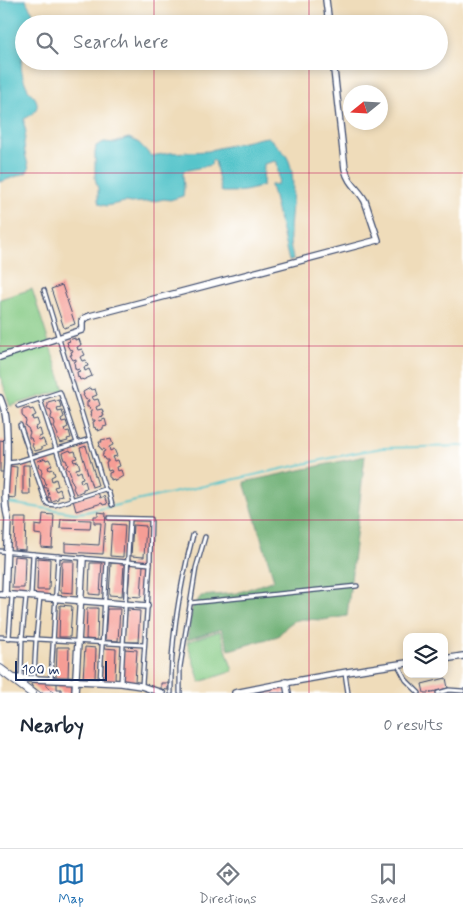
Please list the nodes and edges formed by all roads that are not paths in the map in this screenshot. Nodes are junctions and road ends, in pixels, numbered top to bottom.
1 (326, 0) edge
2 (328, 15) edge
3 (334, 70) edge
4 (44, 290) dead end
5 (58, 337) junction
6 (0, 357) edge
7 (0, 399) edge
8 (40, 399) junction
9 (18, 406) dead end
10 (20, 425) dead end
11 (90, 439) junction
12 (77, 443) junction
13 (56, 450) junction
14 (31, 458) junction
15 (7, 463) junction
16 (105, 489) junction
17 (72, 499) junction
18 (112, 504) dead end
19 (4, 506) edge
20 (110, 518) dead end
21 (130, 518) junction
22 (193, 535) dead end
23 (205, 537) dead end
24 (3, 551) edge
25 (33, 554) junction
26 (58, 556) junction
27 (83, 559) junction
28 (107, 561) junction
29 (128, 562) junction
30 (150, 564) junction
31 (357, 586) dead end
32 (6, 595) edge
33 (29, 596) junction
34 (40, 597) junction
35 (56, 598) junction
36 (81, 600) junction
37 (105, 602) junction
38 (190, 603) junction
39 (126, 604) junction
40 (147, 606) junction
41 (0, 637) edge
42 (9, 638) junction
43 (22, 638) junction
44 (36, 639) junction
45 (53, 640) junction
46 (78, 642) junction
47 (102, 643) junction
48 (123, 644) junction
49 (144, 646) junction
50 (463, 656) edge
51 (448, 658) edge
52 (403, 664) edge
53 (398, 665) junction
54 (0, 669) edge
55 (345, 673) junction
56 (17, 678) junction
57 (34, 679) junction
58 (51, 679) junction
59 (76, 680) junction
60 (100, 682) junction
61 (286, 682) junction
62 (121, 683) junction
63 (142, 686) junction
64 (463, 691) edge
65 (32, 693) edge
66 (75, 693) edge
67 (162, 693) edge
68 (171, 693) edge
69 (180, 693) edge
70 (235, 693) edge
71 (288, 693) edge
72 (348, 693) edge
73 (419, 693) edge
74 (438, 693) edge

1 - 2 street
3 - 5 street
4 - 5 lane
5 - 6 street
5 - 11 lane
7 - 15 street
8 - 9 lane
8 - 12 lane
8 - 13 lane
10 - 14 lane
11 - 12 lane
11 - 16 lane
12 - 13 lane
13 - 14 lane
13 - 17 lane
14 - 15 lane
14 - 17 lane
15 - 19 street
16 - 17 lane
16 - 18 lane
19 - 24 street
20 - 21 lane
21 - 29 lane
21 - 30 lane
22 - 68 lane
23 - 38 lane
24 - 25 lane
24 - 32 street
25 - 26 lane
25 - 33 lane
26 - 27 lane
26 - 35 lane
27 - 28 lane
27 - 36 street
28 - 29 lane
28 - 37 lane
29 - 30 lane
29 - 39 lane
30 - 40 lane
31 - 38 lane
32 - 33 street
32 - 42 lane
33 - 34 street
33 - 43 lane
34 - 35 street
34 - 44 lane
35 - 36 street
35 - 45 lane
36 - 37 street
36 - 46 street
37 - 39 street
37 - 47 lane
38 - 69 lane
39 - 40 street
39 - 48 lane
40 - 49 lane
41 - 42 lane
42 - 43 lane
43 - 44 lane
43 - 56 lane
44 - 45 lane
44 - 57 lane
45 - 46 lane
45 - 58 lane
46 - 47 lane
46 - 59 street
47 - 48 lane
47 - 60 lane
48 - 49 lane
48 - 62 lane
49 - 63 lane
50 - 51 street
52 - 53 street
53 - 55 street
53 - 73 lane
54 - 56 street
55 - 61 street
55 - 72 lane
56 - 57 street
56 - 65 street
57 - 58 street
58 - 59 street
59 - 60 street
59 - 66 street
60 - 62 street
61 - 70 street
61 - 71 street
62 - 63 street
63 - 67 street
64 - 74 lane

